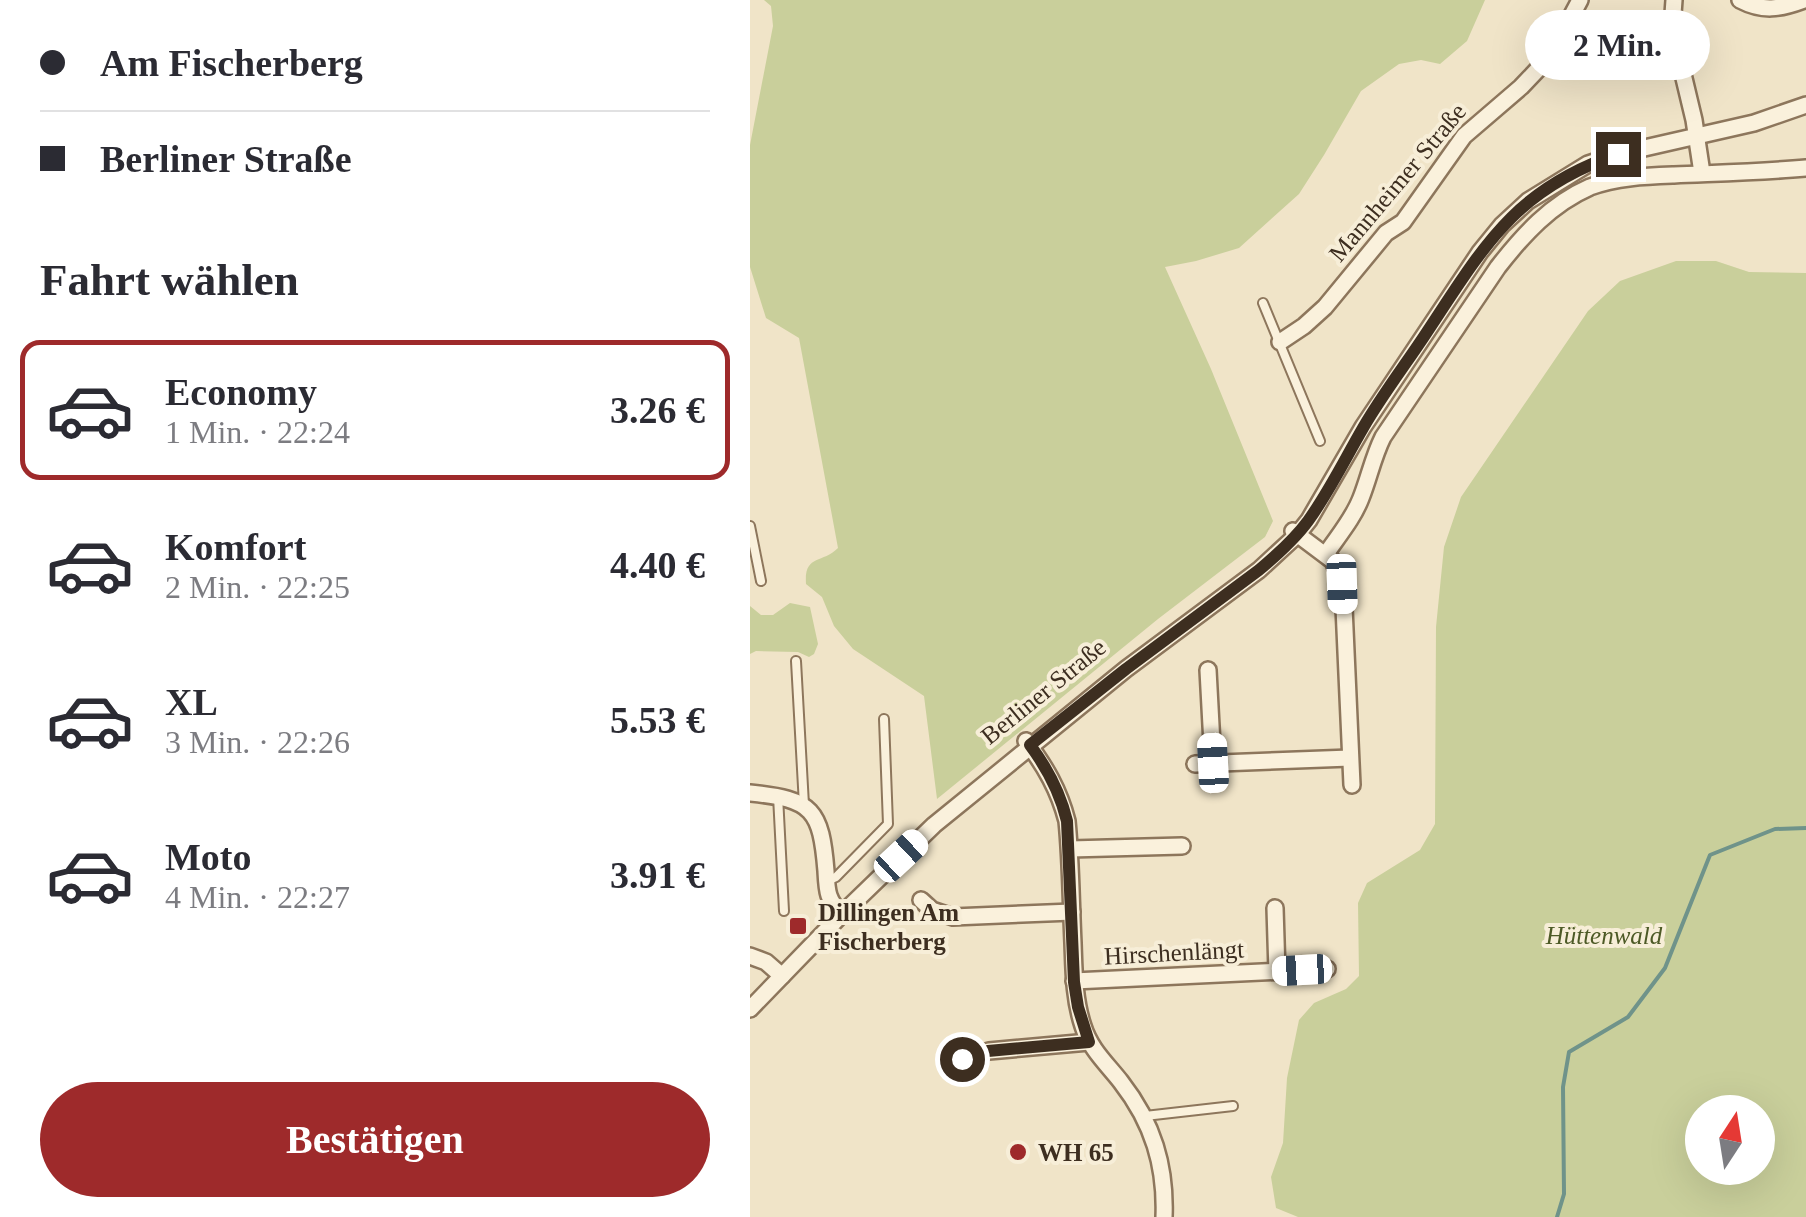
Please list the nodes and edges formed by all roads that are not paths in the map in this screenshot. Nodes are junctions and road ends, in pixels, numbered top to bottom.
1 (1580, 0) edge
2 (1674, 0) edge
3 (1740, 0) edge
4 (1804, 0) edge
5 (1556, 45) junction
6 (1678, 61) junction
7 (1806, 105) edge
8 (1697, 136) junction
9 (1806, 168) edge
10 (1702, 174) junction
11 (1263, 303) dead end
12 (1280, 342) junction
13 (1320, 441) dead end
14 (750, 526) edge
15 (1293, 532) junction
16 (1326, 554) junction
17 (760, 581) dead end
18 (796, 661) dead end
19 (1208, 670) dead end
20 (884, 719) dead end
21 (1027, 742) junction
22 (1350, 758) junction
23 (1213, 763) junction
24 (1195, 764) dead end
25 (1352, 785) dead end
26 (750, 793) edge
27 (778, 796) junction
28 (804, 805) junction
29 (1182, 846) dead end
30 (1070, 849) junction
31 (826, 882) junction
32 (921, 900) dead end
33 (1274, 908) dead end
34 (784, 910) dead end
35 (839, 911) junction
36 (1072, 912) junction
37 (750, 956) edge
38 (1327, 969) dead end
39 (1277, 972) junction
40 (778, 973) junction
41 (1074, 982) junction
42 (750, 995) edge
43 (750, 1009) edge
44 (1089, 1042) junction
45 (962, 1059) dead end
46 (1233, 1106) dead end
47 (1145, 1116) junction
48 (1164, 1217) edge

1 - 5 street, Mannheimer Straße
2 - 6 street
3 - 4 street
5 - 6 street
5 - 12 street, Mannheimer Straße
6 - 8 street
7 - 8 street, Berliner Straße
8 - 10 street
8 - 15 street, Berliner Straße
9 - 10 street
10 - 16 street
11 - 12 lane
12 - 13 lane
14 - 17 lane
15 - 16 street
15 - 21 street, Berliner Straße
16 - 22 street
18 - 28 lane
19 - 23 street
20 - 31 lane
21 - 30 street
21 - 35 street, Berliner Straße
22 - 23 street
22 - 25 street
23 - 24 street
26 - 27 street
27 - 28 street
27 - 34 lane
28 - 31 street
29 - 30 street
30 - 36 street
31 - 35 street
32 - 36 street
33 - 39 street, Hirschenlängt
35 - 40 street, Berliner Straße
36 - 41 street
37 - 40 street
38 - 39 street, Hirschenlängt
39 - 41 street, Hirschenlängt
40 - 42 street, Berliner Straße
40 - 43 street, Berliner Straße
41 - 44 street
44 - 45 street
44 - 47 street
46 - 47 lane
47 - 48 street

